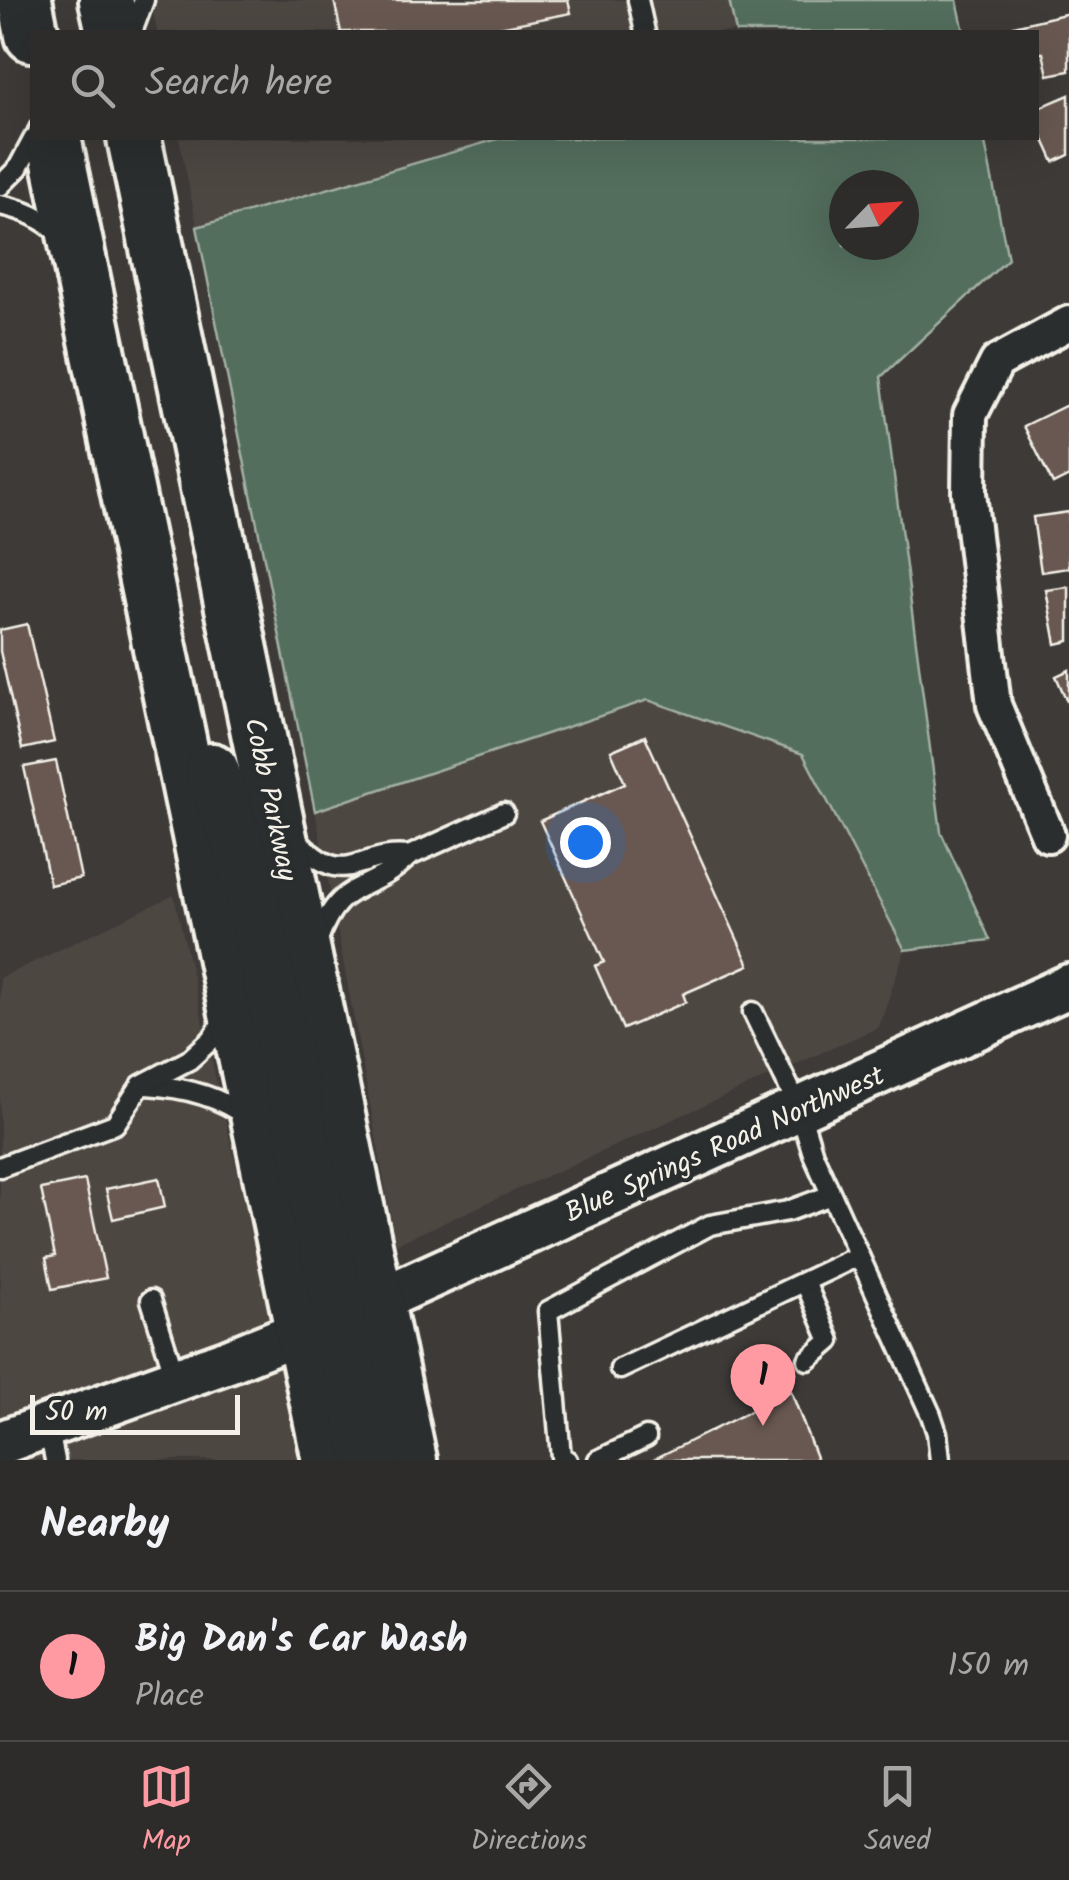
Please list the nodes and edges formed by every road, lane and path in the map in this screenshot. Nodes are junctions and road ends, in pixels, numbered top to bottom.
1 (25, 0) edge
2 (106, 0) edge
3 (144, 0) edge
4 (638, 0) edge
5 (31, 30) edge
6 (112, 30) edge
7 (133, 30) edge
8 (644, 30) edge
9 (33, 140) edge
10 (54, 140) edge
11 (134, 140) edge
12 (0, 186) edge
13 (0, 206) edge
14 (76, 248) junction
15 (1069, 324) edge
16 (166, 681) junction
17 (504, 812) dead end
18 (275, 816) junction
19 (1048, 835) dead end
20 (409, 856) junction
21 (308, 972) junction
22 (1069, 986) edge
23 (232, 1000) junction
24 (753, 1012) dead end
25 (140, 1085) junction
26 (800, 1108) junction
27 (258, 1128) junction
28 (0, 1167) edge
29 (831, 1195) junction
30 (858, 1256) junction
31 (805, 1282) junction
32 (151, 1300) dead end
33 (340, 1317) junction
34 (808, 1360) dead end
35 (620, 1369) dead end
36 (176, 1380) junction
37 (646, 1437) dead end
38 (0, 1443) edge
39 (52, 1443) edge
40 (329, 1460) edge
41 (370, 1460) edge
42 (410, 1460) edge
43 (566, 1460) edge
44 (598, 1460) edge
45 (940, 1460) edge

1 - 5 main road
2 - 6 main road
3 - 7 lane
4 - 8 lane
9 - 12 lane
10 - 14 main road, Cobb Parkway
11 - 18 main road, Cobb Parkway
13 - 14 lane
14 - 16 main road, Cobb Parkway
15 - 19 street
16 - 23 main road, Cobb Parkway
16 - 33 main road
17 - 20 lane
18 - 20 lane
18 - 21 main road, Cobb Parkway
20 - 21 lane
21 - 33 main road, Cobb Parkway
22 - 26 street, Blue Springs Road Northwest
23 - 25 lane
23 - 27 main road, Cobb Parkway
24 - 26 lane
25 - 27 lane
25 - 28 lane
26 - 29 lane
26 - 33 street, Blue Springs Road Northwest
27 - 33 main road, Cobb Parkway
29 - 30 lane
29 - 43 lane
30 - 31 lane
30 - 45 lane
31 - 34 lane
31 - 35 lane
32 - 36 lane
33 - 36 street, Blue Springs Road Northwest
33 - 40 main road, Cobb Parkway
33 - 41 main road
33 - 42 main road, Cobb Parkway
36 - 39 street, Blue Springs Road Northwest
37 - 44 lane
38 - 39 street, Blue Springs Road Northwest

